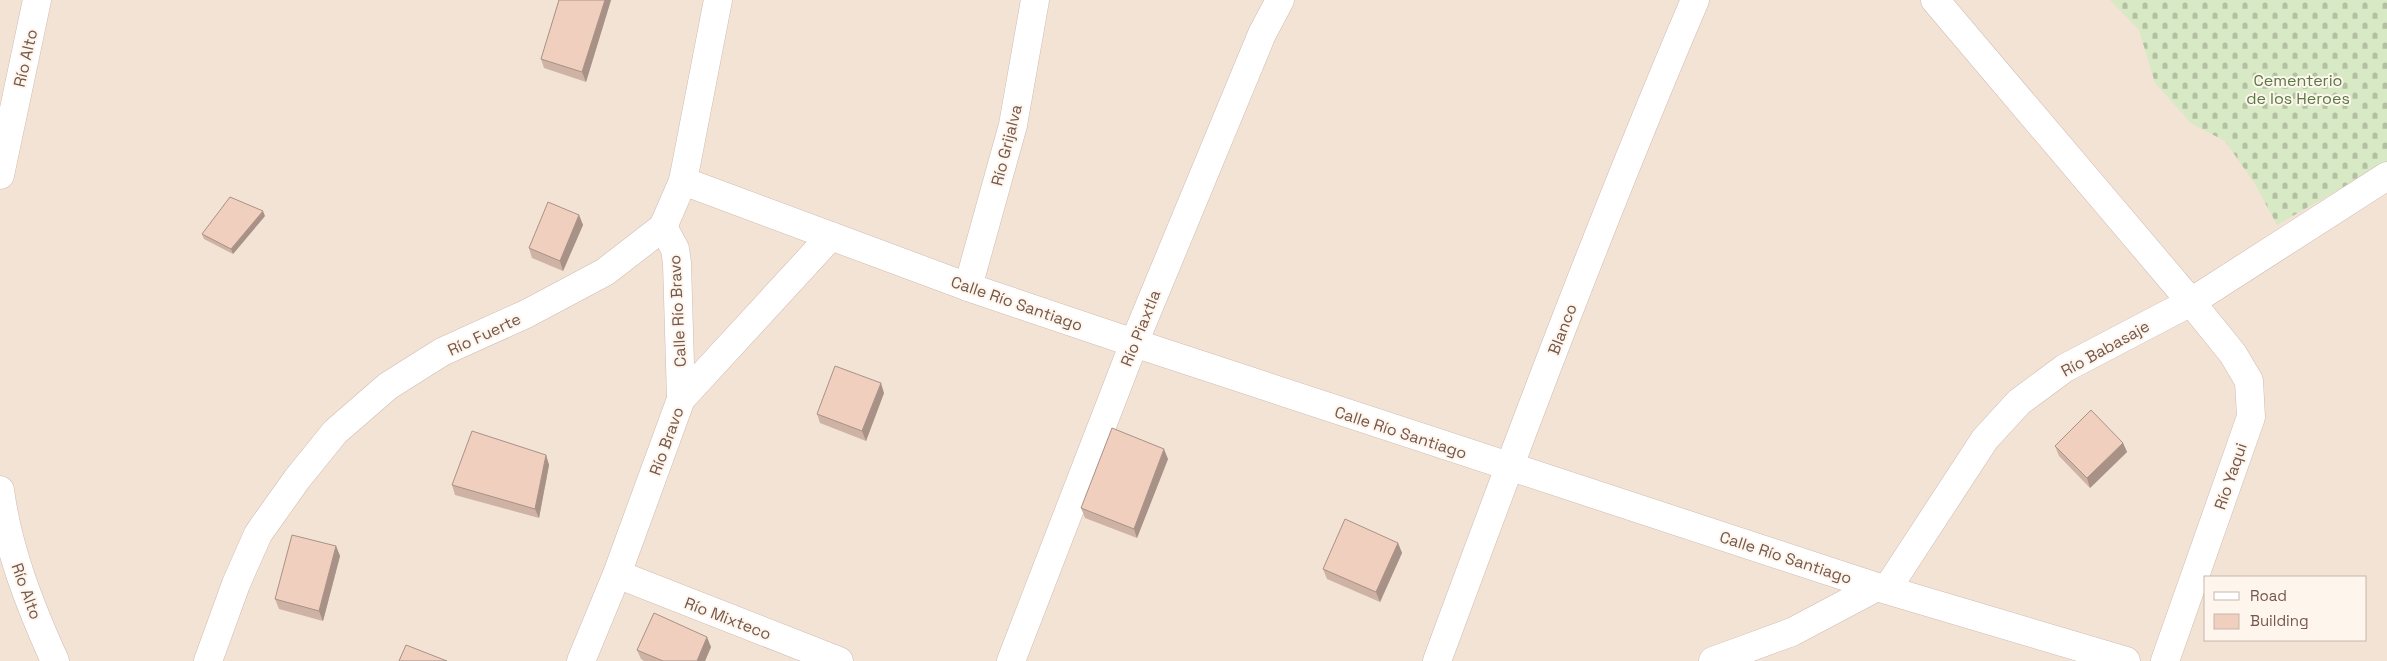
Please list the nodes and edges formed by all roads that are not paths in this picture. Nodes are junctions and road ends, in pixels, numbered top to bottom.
1 (36, 0) edge
2 (718, 0) edge
3 (1035, 0) edge
4 (1280, 0) edge
5 (1695, 0) edge
6 (1935, 0) edge
7 (0, 175) edge
8 (2387, 176) edge
9 (683, 181) junction
10 (663, 226) junction
11 (831, 236) junction
12 (968, 287) junction
13 (2191, 302) junction
14 (1134, 344) junction
15 (681, 399) junction
16 (1509, 467) junction
17 (0, 490) edge
18 (617, 574) junction
19 (1882, 588) junction
20 (55, 661) edge
21 (208, 661) edge
22 (581, 661) edge
23 (839, 661) edge
24 (1011, 661) edge
25 (1437, 661) edge
26 (1713, 661) edge
27 (2126, 661) edge
28 (2165, 661) edge

1 - 7 street, Río Alto
2 - 9 street, Río Fuerte
3 - 12 street, Río Grijalva
4 - 14 street, Río Piaxtla
5 - 16 street, Blanco
6 - 13 street, Río Yaqui
8 - 13 street, Río Babasaje
9 - 10 street, Río Fuerte
9 - 11 street, Calle Río Santiago
10 - 15 street, Calle Río Bravo
10 - 21 street, Río Fuerte
11 - 12 street, Calle Río Santiago
11 - 15 street, Río Bravo
12 - 14 street, Calle Río Santiago
13 - 19 street, Río Babasaje
13 - 28 street, Río Yaqui
14 - 16 street, Calle Río Santiago
14 - 24 street, Río Piaxtla
15 - 18 street, Río Bravo
16 - 19 street, Calle Río Santiago
16 - 25 street, Blanco
17 - 20 street, Río Alto
18 - 22 street, Río Bravo
18 - 23 street, Río Mixteco
19 - 26 street, Río Babasaje
19 - 27 street, Calle Río Santiago

